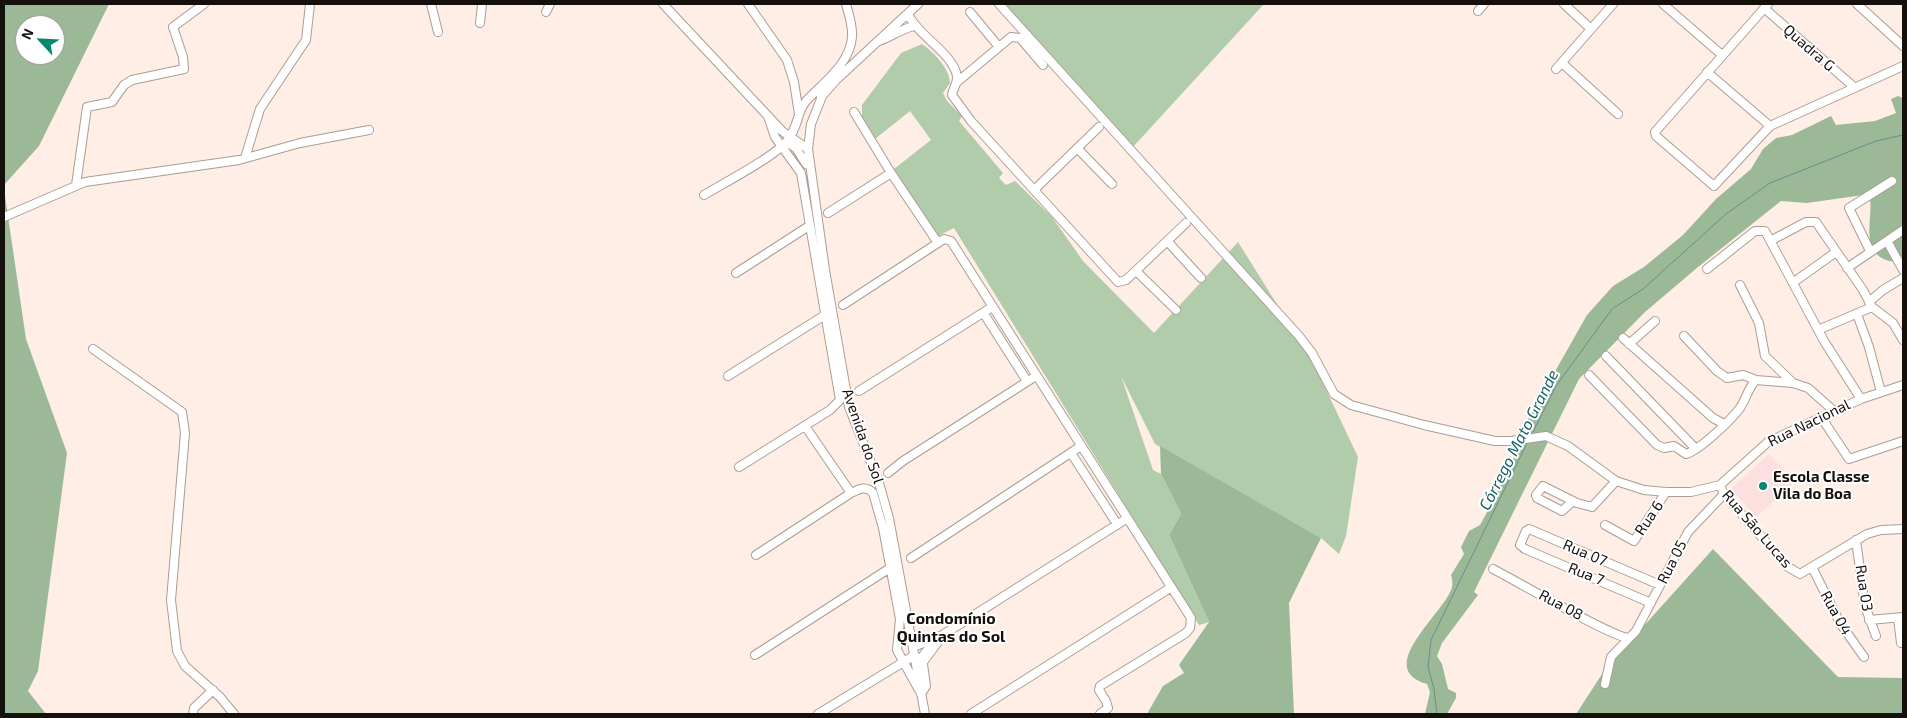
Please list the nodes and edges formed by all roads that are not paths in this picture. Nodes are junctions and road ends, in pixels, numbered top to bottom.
1 (204, 4) edge
2 (310, 4) edge
3 (431, 4) edge
4 (482, 4) edge
5 (550, 4) edge
6 (663, 4) edge
7 (748, 4) edge
8 (846, 4) edge
9 (918, 4) edge
10 (999, 4) edge
11 (1484, 4) edge
12 (1564, 4) edge
13 (1613, 4) edge
14 (1663, 4) edge
15 (1857, 4) edge
16 (1766, 6) edge
17 (1478, 11) dead end
18 (546, 12) dead end
19 (970, 12) dead end
20 (908, 14) junction
21 (480, 23) dead end
22 (914, 26) junction
23 (1591, 28) junction
24 (438, 32) dead end
25 (877, 41) junction
26 (1903, 46) edge
27 (999, 47) junction
28 (1722, 56) junction
29 (1562, 63) junction
30 (1043, 65) dead end
31 (1903, 66) edge
32 (1556, 69) dead end
33 (1707, 72) junction
34 (956, 83) junction
35 (1854, 87) junction
36 (854, 112) dead end
37 (798, 114) junction
38 (1618, 114) dead end
39 (768, 116) junction
40 (1770, 126) junction
41 (1099, 127) dead end
42 (369, 130) dead end
43 (782, 130) junction
44 (774, 135) junction
45 (788, 139) junction
46 (807, 144) junction
47 (794, 147) junction
48 (1077, 148) junction
49 (245, 158) junction
50 (806, 164) junction
51 (891, 174) junction
52 (1892, 181) dead end
53 (1112, 184) dead end
54 (76, 185) junction
55 (812, 185) junction
56 (1034, 190) junction
57 (704, 195) dead end
58 (828, 214) dead end
59 (4, 217) edge
60 (1186, 223) dead end
61 (809, 226) junction
62 (1903, 230) edge
63 (1772, 240) junction
64 (1887, 241) junction
65 (1168, 242) junction
66 (938, 243) junction
67 (1870, 251) junction
68 (1836, 252) junction
69 (1847, 268) junction
70 (1707, 270) dead end
71 (1903, 270) edge
72 (1136, 271) junction
73 (736, 273) dead end
74 (1200, 278) dead end
75 (1903, 278) edge
76 (1794, 282) junction
77 (1740, 285) dead end
78 (843, 305) dead end
79 (1871, 305) junction
80 (992, 306) junction
81 (1176, 310) dead end
82 (1857, 314) junction
83 (825, 315) junction
84 (986, 317) dead end
85 (1655, 321) dead end
86 (1818, 330) junction
87 (1684, 336) dead end
88 (1015, 340) junction
89 (1903, 340) edge
90 (1005, 348) junction
91 (93, 349) dead end
92 (1606, 356) dead end
93 (1590, 374) dead end
94 (728, 376) dead end
95 (1036, 376) junction
96 (1025, 378) dead end
97 (1756, 380) junction
98 (1793, 383) junction
99 (1903, 385) edge
100 (859, 391) dead end
101 (1881, 392) junction
102 (1861, 399) junction
103 (1834, 411) junction
104 (1821, 417) junction
105 (1724, 424) junction
106 (805, 426) junction
107 (1903, 441) edge
108 (1081, 446) junction
109 (1695, 448) junction
110 (1071, 453) junction
111 (739, 467) dead end
112 (888, 474) dead end
113 (1100, 475) junction
114 (1616, 481) junction
115 (1090, 482) junction
116 (1720, 485) junction
117 (1666, 492) junction
118 (851, 493) junction
119 (1724, 494) junction
120 (1573, 501) dead end
121 (1126, 519) junction
122 (1117, 524) junction
123 (1606, 525) dead end
124 (1903, 528) edge
125 (1856, 540) junction
126 (1520, 546) joint
127 (756, 555) dead end
128 (911, 558) dead end
129 (1812, 567) junction
130 (890, 568) junction
131 (1493, 569) dead end
132 (1660, 585) junction
133 (1170, 588) junction
134 (1651, 602) junction
135 (1900, 617) edge
136 (1869, 620) junction
137 (941, 636) junction
138 (1876, 636) dead end
139 (1629, 638) junction
140 (1901, 643) dead end
141 (918, 653) junction
142 (755, 655) dead end
143 (1864, 657) dead end
144 (902, 661) junction
145 (1605, 684) dead end
146 (213, 690) junction
147 (921, 694) junction
148 (193, 714) edge
149 (234, 714) edge
150 (818, 714) edge
151 (925, 714) edge
152 (971, 714) edge
153 (1100, 714) edge

1 - 54 street
2 - 49 street
3 - 24 street
4 - 21 street
5 - 18 street
6 - 39 street
7 - 37 street
8 - 37 street
9 - 20 street, Avenida do Sol
10 - 114 street, Rua Nacional
11 - 17 street
12 - 23 street
13 - 23 street
14 - 28 street
15 - 26 street
16 - 28 street
16 - 35 street, Quadra G
19 - 27 street
20 - 22 street
20 - 25 street, Avenida do Sol
22 - 25 street
22 - 34 street
23 - 29 street
25 - 46 street, Avenida do Sol
27 - 30 street
27 - 34 street
28 - 33 street
29 - 32 street
29 - 38 street
31 - 35 street
33 - 40 street
33 - 40 street
34 - 56 street
35 - 40 street
36 - 51 street
37 - 45 street
39 - 43 street
39 - 44 street
41 - 48 street
42 - 49 street
43 - 44 street
43 - 45 street
44 - 45 street
45 - 46 street
45 - 47 street
45 - 57 street
45 - 61 street
46 - 47 street
46 - 50 street, Avenida do Sol
46 - 55 street, Avenida do Sol
47 - 50 street
48 - 53 street
48 - 56 street
49 - 54 street
50 - 55 street, Avenida do Sol
51 - 58 street
51 - 66 street
52 - 67 street
54 - 59 street
55 - 141 street, Avenida do Sol
56 - 72 street
60 - 65 street
61 - 73 street
61 - 83 street
62 - 64 street
63 - 68 street
63 - 70 street
63 - 76 street
64 - 67 street
64 - 71 street
65 - 72 street
65 - 74 street
66 - 78 street
66 - 80 street
67 - 69 street
68 - 69 street
68 - 76 street
69 - 79 street
72 - 81 street
75 - 79 street
76 - 86 street
77 - 98 street
79 - 82 street
79 - 89 street
80 - 88 street
80 - 100 street
82 - 86 street
82 - 101 street
83 - 94 street
83 - 106 street
84 - 90 street
85 - 105 street
86 - 102 street
87 - 97 street
88 - 90 street
88 - 95 street
90 - 96 street
91 - 146 street
92 - 109 street
93 - 109 street
95 - 108 street
95 - 112 street
97 - 98 street
97 - 105 street
98 - 103 street
99 - 101 street, Rua Nacional
101 - 102 street, Rua Nacional
102 - 103 street, Rua Nacional
103 - 104 street, Rua Nacional
104 - 107 street
104 - 116 street, Rua Nacional
105 - 109 street
106 - 111 street
106 - 118 street
108 - 110 street
108 - 113 street
110 - 115 street
110 - 128 street
113 - 115 street
113 - 121 street
114 - 117 street, Rua Nacional
114 - 120 street
115 - 122 street
116 - 117 street, Rua Nacional
116 - 119 street, Rua São Lucas
117 - 123 street, Rua 6
118 - 127 street
118 - 130 street
119 - 129 street, Rua São Lucas
119 - 132 street, Rua 05
121 - 122 street
121 - 133 street
122 - 137 street
124 - 125 street, Rua São Lucas
125 - 129 street, Rua São Lucas
125 - 136 street, Rua 03
126 - 132 street, Rua 07
126 - 134 street, Rua 7
129 - 143 street, Rua 04
130 - 142 street
130 - 144 street
131 - 139 street, Rua 08
132 - 134 street, Rua 05
133 - 152 street
133 - 153 street
134 - 139 street, Rua 05
135 - 136 street
135 - 140 street
136 - 138 street, Rua 03
137 - 141 street
137 - 141 street
139 - 145 street, Rua 05
141 - 144 street
141 - 147 street, Avenida do Sol
144 - 147 street
144 - 150 street
146 - 148 street
146 - 149 street
147 - 151 street

